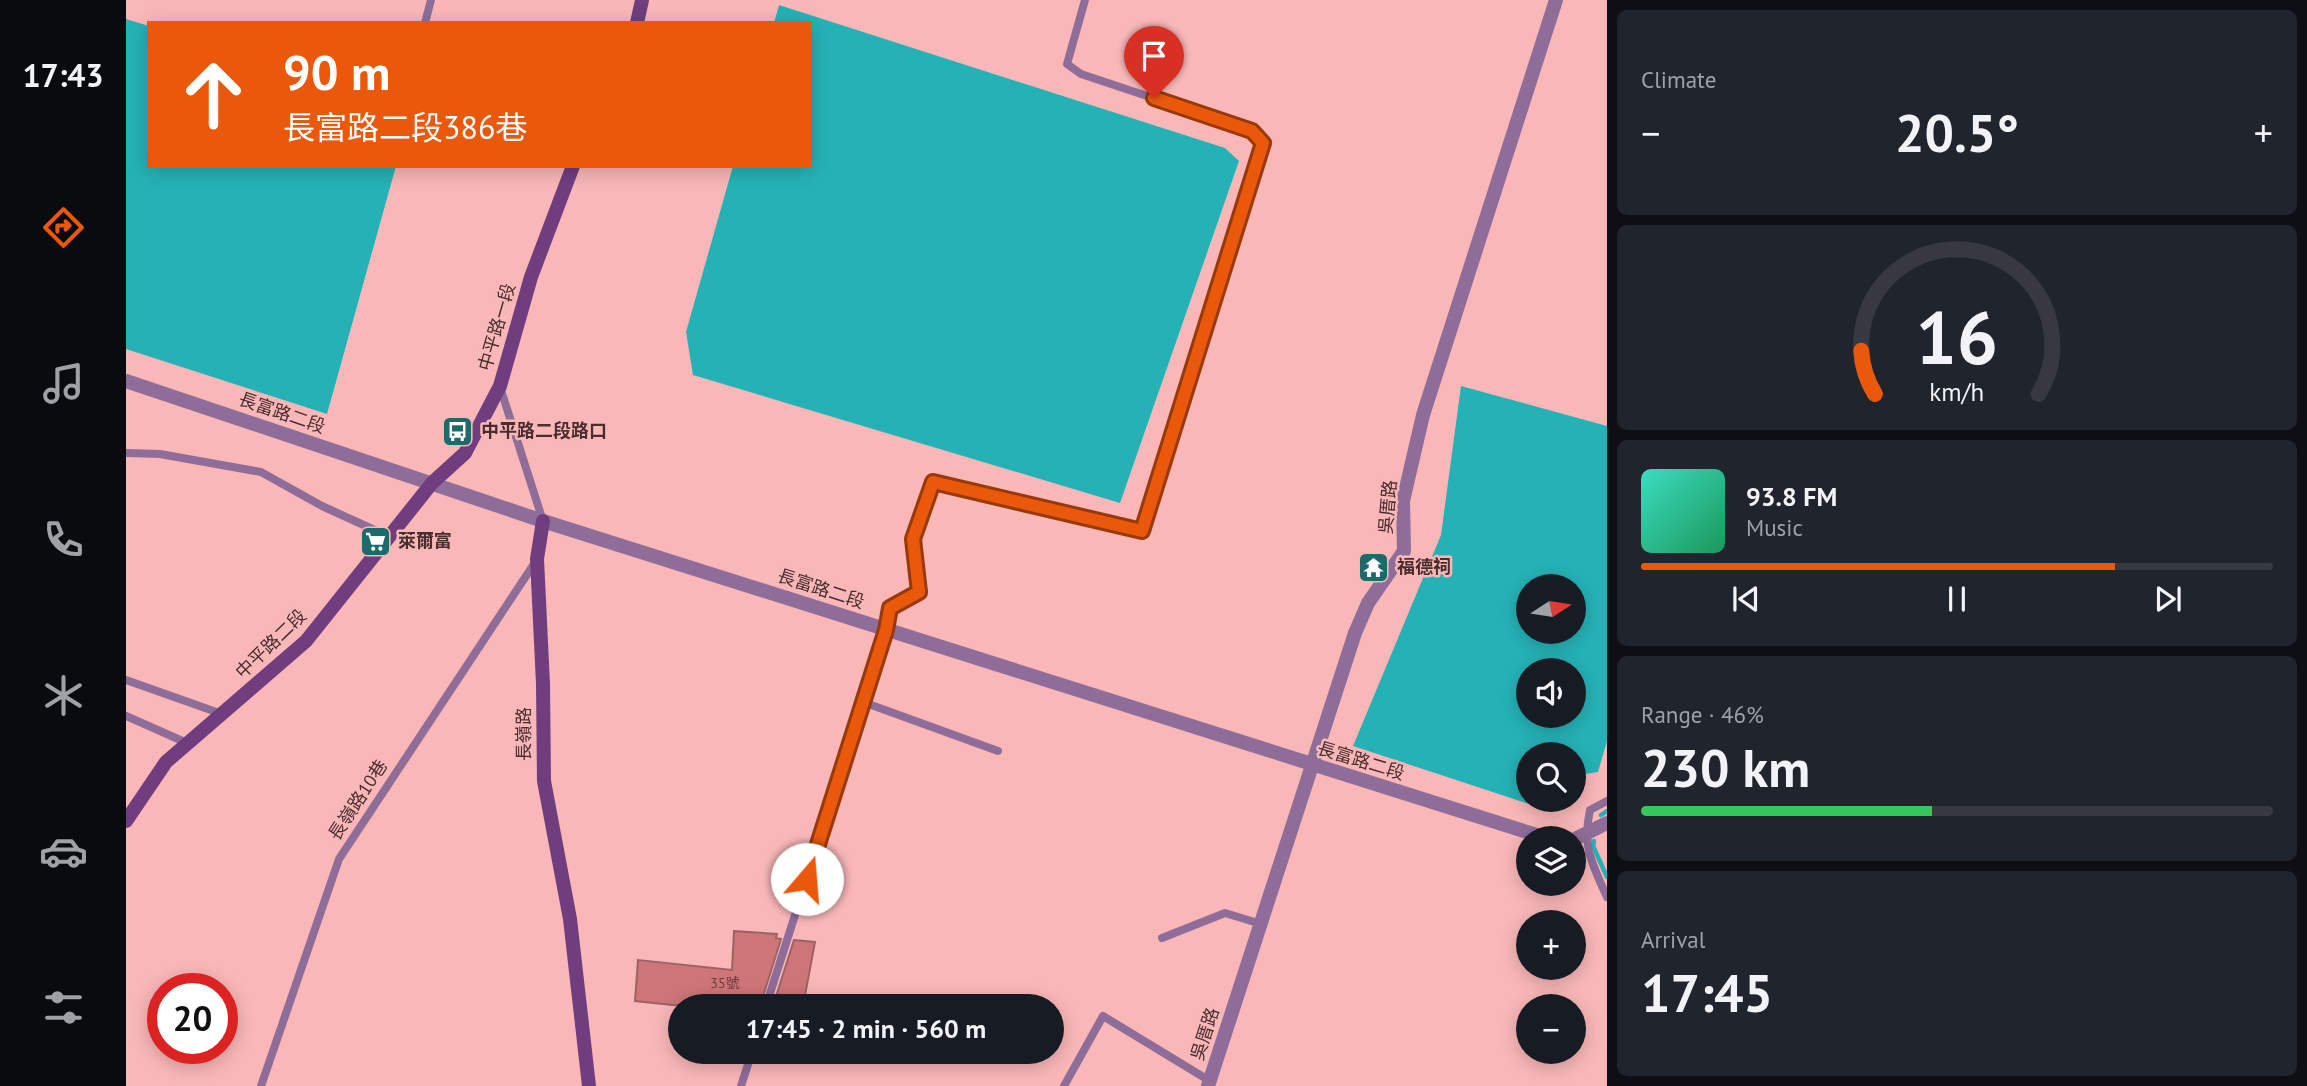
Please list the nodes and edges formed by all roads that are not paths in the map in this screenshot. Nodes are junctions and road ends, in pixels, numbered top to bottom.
1 (431, 0) edge
2 (642, 0) edge
3 (1085, 0) edge
4 (1556, 0) edge
5 (426, 21) edge
6 (637, 21) edge
7 (572, 168) edge
8 (126, 380) edge
9 (500, 386) junction
10 (126, 453) edge
11 (432, 483) junction
12 (543, 521) junction
13 (390, 537) junction
14 (537, 559) junction
15 (886, 630) junction
16 (126, 680) edge
17 (863, 702) junction
18 (222, 713) junction
19 (126, 716) edge
20 (187, 743) junction
21 (998, 751) dead end
22 (1314, 766) junction
23 (1607, 801) edge
24 (126, 821) edge
25 (1606, 825) edge
26 (1583, 826) edge
27 (1516, 829) edge
28 (1586, 834) edge
29 (1586, 851) edge
30 (1607, 897) edge
31 (1262, 924) junction
32 (1162, 938) dead end
33 (770, 994) edge
34 (748, 1064) edge
35 (1209, 1084) edge
36 (261, 1086) edge
37 (589, 1086) edge
38 (741, 1086) edge
39 (1064, 1086) edge

1 - 5 lane
2 - 6 street
3 - 15 lane
4 - 22 street, 吳厝路
7 - 9 street, 中平路一段
8 - 11 street, 長富路二段
9 - 11 street, 中平路一段
9 - 12 lane, 長嶺路
10 - 13 lane
11 - 12 street, 長富路二段
11 - 13 street, 中平路二段
12 - 14 street, 長嶺路
12 - 15 street, 長富路二段
13 - 18 street, 中平路二段
14 - 36 lane, 長嶺路10巷
14 - 37 street, 長嶺路
15 - 17 lane
15 - 22 street, 長富路二段
16 - 18 lane
17 - 21 lane
17 - 33 lane
18 - 20 street, 中平路二段
19 - 20 lane
20 - 24 street, 中平路二段
22 - 27 street, 長富路二段
22 - 31 street, 吳厝路
23 - 26 lane
25 - 28 street
29 - 30 lane
31 - 32 lane
31 - 35 street, 吳厝路
34 - 38 lane
35 - 39 lane

